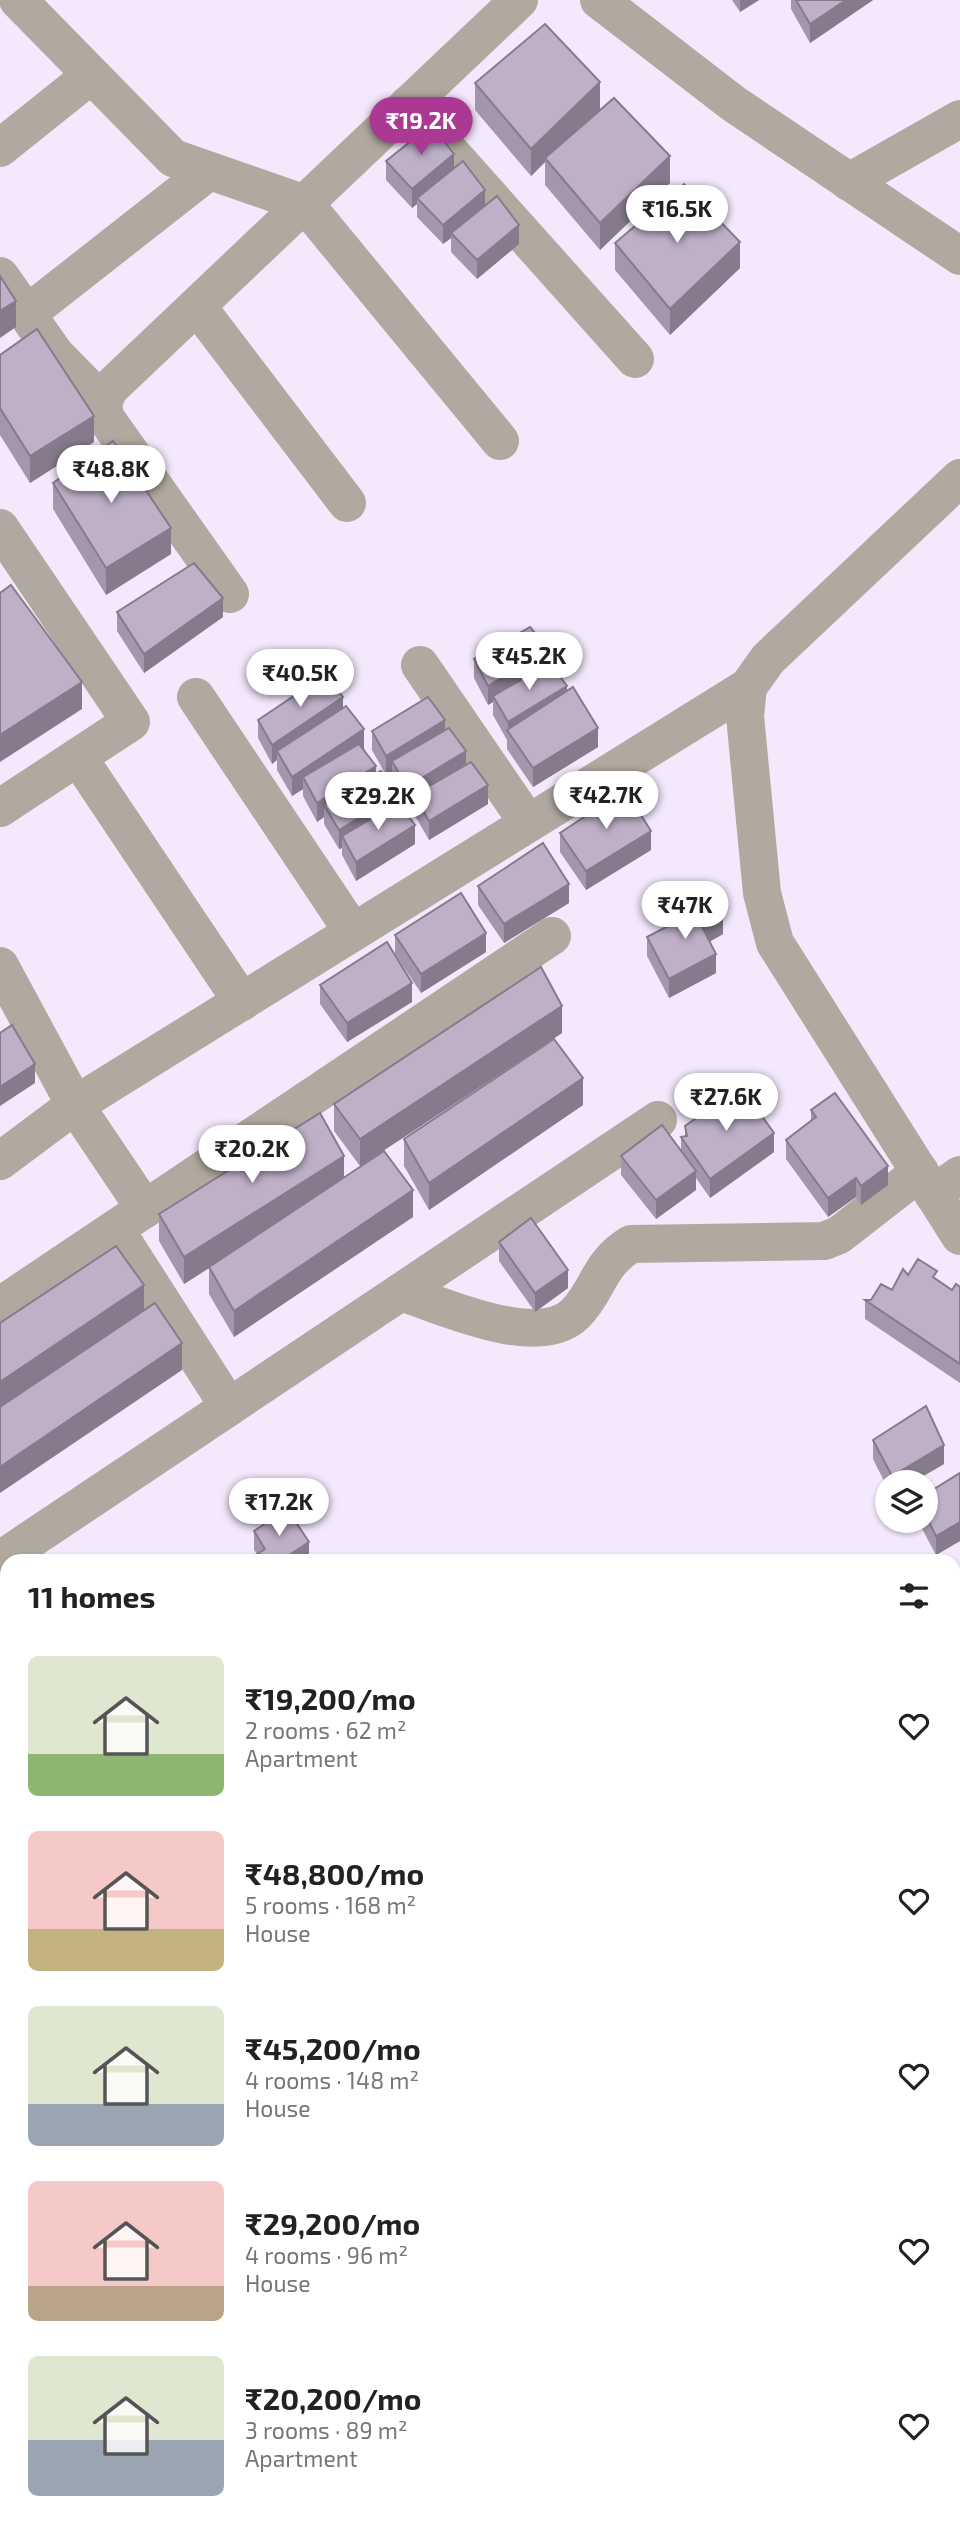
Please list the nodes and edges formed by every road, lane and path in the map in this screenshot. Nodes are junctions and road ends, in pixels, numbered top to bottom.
1 (18, 0) edge
2 (519, 0) edge
3 (600, 0) edge
4 (90, 76) junction
5 (408, 105) junction
6 (960, 118) edge
7 (0, 148) edge
8 (209, 171) junction
9 (849, 182) junction
10 (305, 204) junction
11 (960, 256) edge
12 (0, 276) edge
13 (197, 306) junction
14 (28, 313) junction
15 (635, 359) dead end
16 (103, 403) junction
17 (500, 441) dead end
18 (960, 478) edge
19 (347, 503) dead end
20 (0, 528) edge
21 (230, 594) dead end
22 (420, 665) dead end
23 (747, 687) junction
24 (196, 698) dead end
25 (78, 757) junction
26 (0, 808) edge
27 (528, 823) junction
28 (353, 932) junction
29 (552, 936) dead end
30 (0, 966) edge
31 (242, 1002) junction
32 (75, 1105) junction
33 (658, 1120) dead end
34 (0, 1161) edge
35 (938, 1180) edge
36 (130, 1219) junction
37 (960, 1236) edge
38 (401, 1292) junction
39 (0, 1306) edge
40 (229, 1407) junction
41 (9, 1554) edge

1 - 4 street
2 - 5 street
3 - 9 street
4 - 7 street
4 - 8 street
5 - 10 street
5 - 15 street
6 - 9 street
8 - 10 street
8 - 14 street
9 - 11 street
10 - 13 street
10 - 17 street
12 - 14 street
13 - 16 street
13 - 19 street
14 - 16 street
16 - 21 street
18 - 23 street
20 - 25 street
22 - 27 street
23 - 27 street
23 - 35 street
24 - 28 street
25 - 26 street
25 - 31 street
27 - 28 street
28 - 31 street
29 - 36 street
30 - 32 street
31 - 32 street
32 - 34 street
32 - 36 street
33 - 38 street
35 - 37 street
35 - 38 street
36 - 39 street
36 - 40 street
38 - 40 street
40 - 41 street

